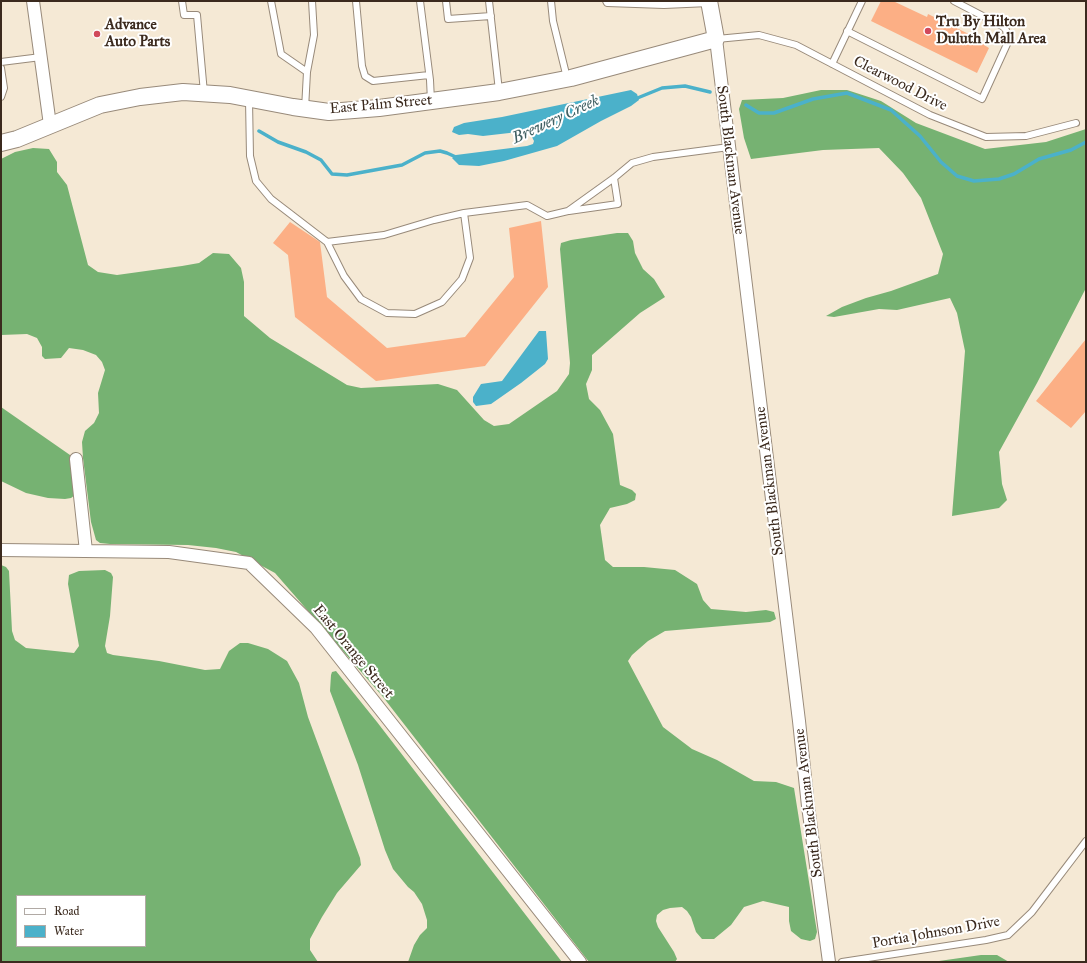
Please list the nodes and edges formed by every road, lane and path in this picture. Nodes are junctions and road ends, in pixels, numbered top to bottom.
1 (33, 1) edge
2 (182, 1) edge
3 (271, 1) edge
4 (312, 1) edge
5 (356, 1) edge
6 (420, 1) edge
7 (446, 1) edge
8 (489, 1) edge
9 (551, 1) edge
10 (606, 1) edge
11 (862, 1) edge
12 (954, 1) edge
13 (710, 2) edge
14 (491, 16) junction
15 (847, 31) junction
16 (716, 39) junction
17 (41, 57) junction
18 (1, 62) edge
19 (832, 64) junction
20 (1, 68) edge
21 (307, 72) junction
22 (429, 75) junction
23 (567, 78) junction
24 (499, 92) junction
25 (204, 93) junction
26 (1, 97) edge
27 (249, 99) junction
28 (431, 101) junction
29 (305, 109) junction
30 (1076, 123) dead end
31 (50, 125) junction
32 (1, 143) edge
33 (729, 147) junction
34 (614, 178) junction
35 (568, 211) junction
36 (464, 213) junction
37 (327, 242) junction
38 (76, 459) dead end
39 (1, 550) edge
40 (86, 551) junction
41 (1086, 841) edge
42 (580, 962) edge
43 (829, 962) edge
44 (842, 962) edge

1 - 17 street
2 - 25 lane
3 - 21 lane
4 - 21 lane
5 - 22 lane
6 - 22 lane
7 - 14 lane
8 - 14 lane
9 - 23 lane
10 - 13 lane
11 - 15 lane
12 - 15 lane
13 - 16 street, South Blackman Avenue
14 - 24 lane
15 - 19 lane
16 - 19 lane, Clearwood Drive
16 - 23 street, East Palm Street
16 - 33 street, South Blackman Avenue
17 - 18 lane
17 - 31 street
19 - 30 lane, Clearwood Drive
20 - 26 lane
21 - 29 lane
22 - 28 lane
23 - 24 street, East Palm Street
24 - 28 street, East Palm Street
25 - 27 street, East Palm Street
25 - 31 street, East Palm Street
27 - 29 street, East Palm Street
27 - 37 lane
28 - 29 street, East Palm Street
31 - 32 street, East Palm Street
33 - 34 lane
33 - 43 street, South Blackman Avenue
34 - 35 lane
34 - 35 lane
35 - 36 lane
36 - 37 lane
36 - 37 lane
38 - 40 street
39 - 40 street, East Orange Street
40 - 42 street, East Orange Street
41 - 44 lane, Portia Johnson Drive

